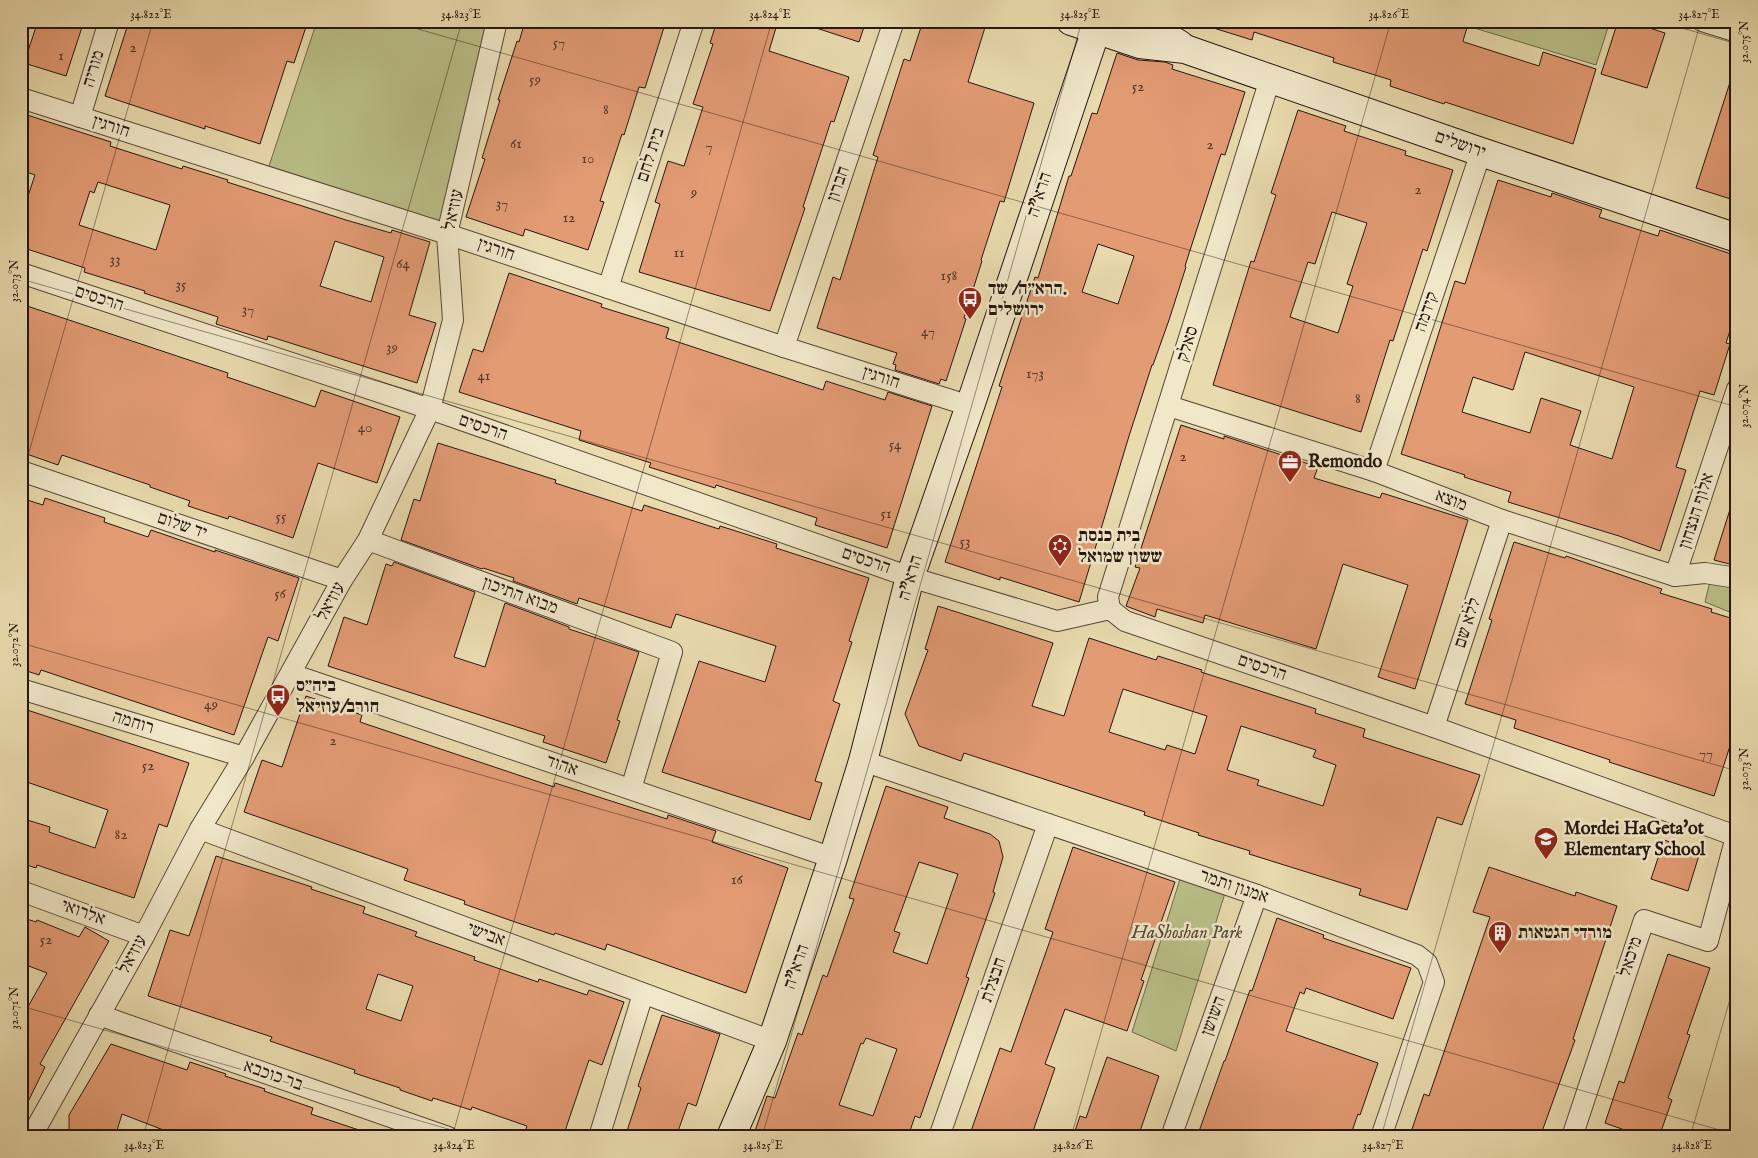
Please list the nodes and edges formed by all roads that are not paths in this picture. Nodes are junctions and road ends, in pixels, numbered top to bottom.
1 (109, 21) edge
2 (497, 21) edge
3 (694, 21) edge
4 (894, 21) edge
5 (1138, 21) edge
6 (1702, 21) edge
7 (1088, 24) edge
8 (1737, 32) edge
9 (1185, 49) junction
10 (1270, 79) junction
11 (21, 98) edge
12 (80, 117) junction
13 (1481, 152) junction
14 (448, 234) junction
15 (1737, 238) edge
16 (21, 273) edge
17 (608, 288) junction
18 (784, 347) junction
19 (1737, 390) edge
20 (970, 406) junction
21 (1169, 406) junction
22 (430, 409) junction
23 (21, 471) edge
24 (1374, 471) junction
25 (1502, 520) junction
26 (368, 540) junction
27 (1675, 576) junction
28 (910, 577) junction
29 (1737, 578) edge
30 (342, 580) junction
31 (1110, 608) junction
32 (291, 674) junction
33 (21, 689) edge
34 (1434, 726) junction
35 (244, 757) junction
36 (863, 761) junction
37 (631, 790) junction
38 (1048, 824) junction
39 (200, 829) junction
40 (1736, 834) edge
41 (833, 858) junction
42 (21, 891) edge
43 (1257, 895) junction
44 (144, 936) junction
45 (643, 994) junction
46 (99, 1016) junction
47 (772, 1041) junction
48 (31, 1137) edge
49 (448, 1137) edge
50 (599, 1137) edge
51 (731, 1137) edge
52 (940, 1137) edge
53 (1171, 1137) edge
54 (1381, 1137) edge
55 (1572, 1137) edge

1 - 12 street, מוריה
2 - 14 street, עוזיאל
3 - 17 street, בית לחם
4 - 18 street, חברון
5 - 9 street
6 - 8 street
7 - 9 street
7 - 20 street, הרא"ה
9 - 10 street, ירושלים
10 - 13 street, ירושלים
10 - 21 street, סאלק
11 - 12 street, חורגין
12 - 14 street, חורגין
13 - 15 street, ירושלים
13 - 24 street, קידמה
14 - 17 street, חורגין
14 - 22 street, עוזיאל
16 - 22 street, הרכסים
17 - 18 street, חורגין
18 - 20 street, חורגין
19 - 27 street, אלוף הנצחון
20 - 28 street, הרא"ה
21 - 24 street, מוצא
21 - 31 street, סאלק
22 - 26 street, עוזיאל
22 - 28 street, הרכסים
23 - 30 street, יד שלום
24 - 25 street, מוצא
25 - 27 street, מוצא
25 - 34 street, ללא שם
26 - 30 street, עוזיאל
26 - 37 street, מבוא התיכון
27 - 29 street, מוצא
28 - 31 street, הרכסים
28 - 36 street, הרא"ה
30 - 32 street, עוזיאל
31 - 34 street, הרכסים
32 - 35 street, עוזיאל
32 - 37 street, אהוד
33 - 35 street, רוחמה
34 - 40 street, הרכסים
35 - 39 street, עוזיאל
36 - 38 street, אמנון ותמר
36 - 41 street, הרא"ה
37 - 41 street, אהוד
38 - 43 street, אמנון ותמר
38 - 52 street, חבצלת
39 - 44 street, עוזיאל
39 - 45 street, אבישי
40 - 55 street, מיכאל
41 - 47 street, הרא"ה
42 - 44 street, אלרואי
43 - 53 street, השושן
43 - 54 street, אמנון ותמר
44 - 46 street, עוזיאל
45 - 47 street, אבישי
45 - 50 street
46 - 48 street, עוזיאל
46 - 49 street, בר כוכבא
47 - 51 street, הרא"ה

